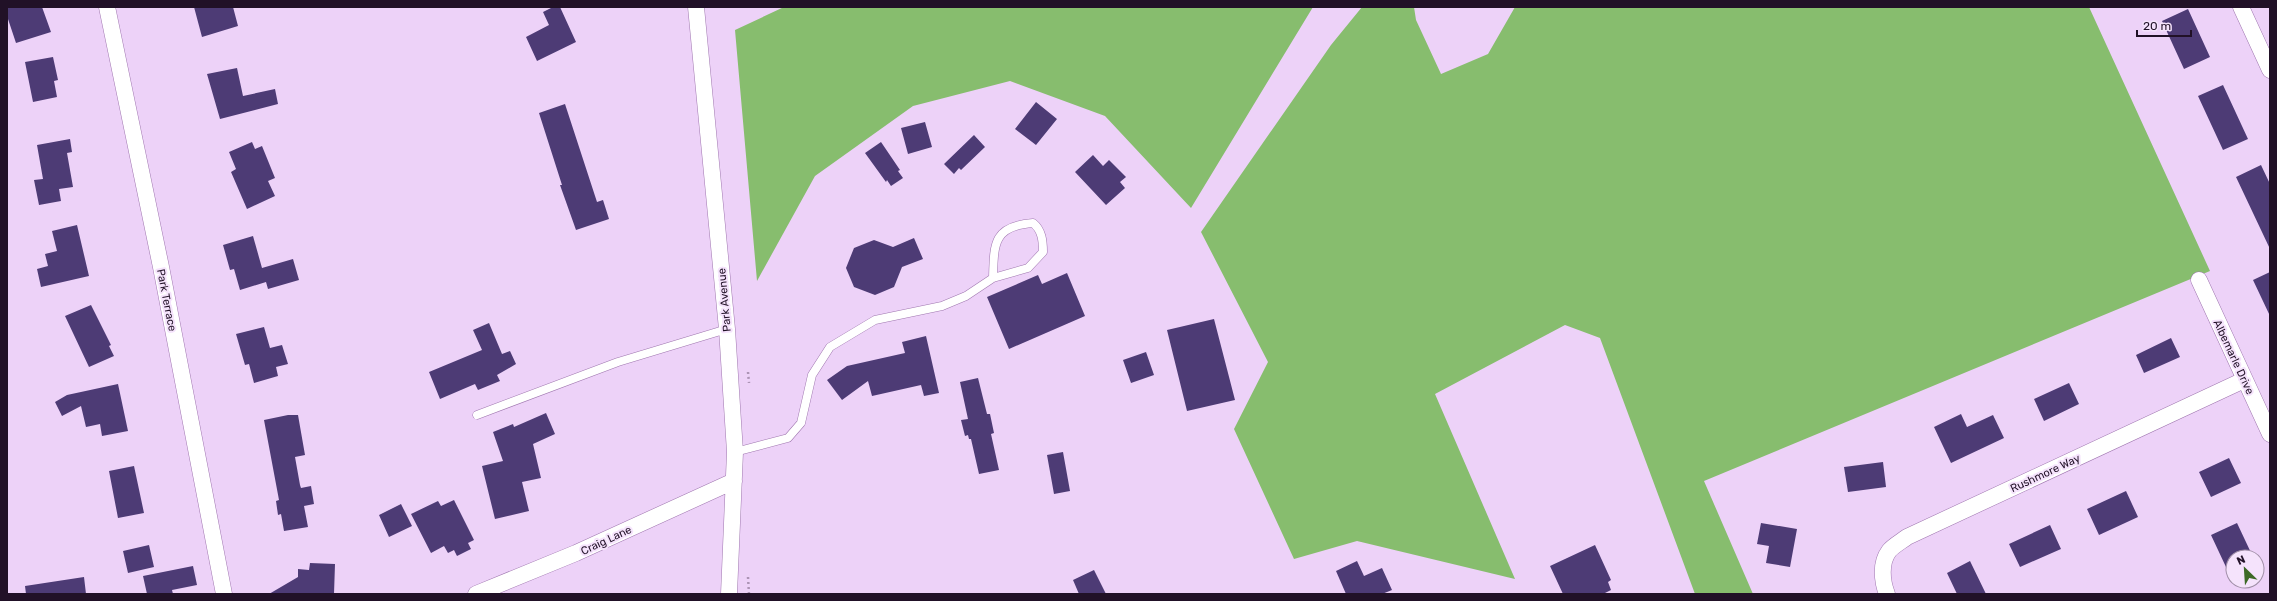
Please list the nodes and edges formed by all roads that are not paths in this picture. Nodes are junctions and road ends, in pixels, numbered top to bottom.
1 (107, 7) edge
2 (696, 7) edge
3 (2241, 7) edge
4 (2270, 70) edge
5 (993, 278) junction
6 (2199, 280) dead end
7 (727, 329) junction
8 (2244, 380) junction
9 (478, 415) dead end
10 (2270, 434) edge
11 (735, 452) junction
12 (734, 481) junction
13 (224, 594) edge
14 (476, 594) edge
15 (729, 594) edge
16 (1887, 594) edge

1 - 13 street, Park Terrace
2 - 7 street, Park Avenue
3 - 4 street
5 - 5 lane
5 - 11 lane
6 - 8 street, Albemarle Drive
7 - 9 lane
7 - 11 street, Park Avenue
8 - 10 street, Albemarle Drive
8 - 16 street, Rushmore Way
11 - 12 street, Park Avenue
12 - 14 street, Craig Lane
12 - 15 street, Park Avenue

